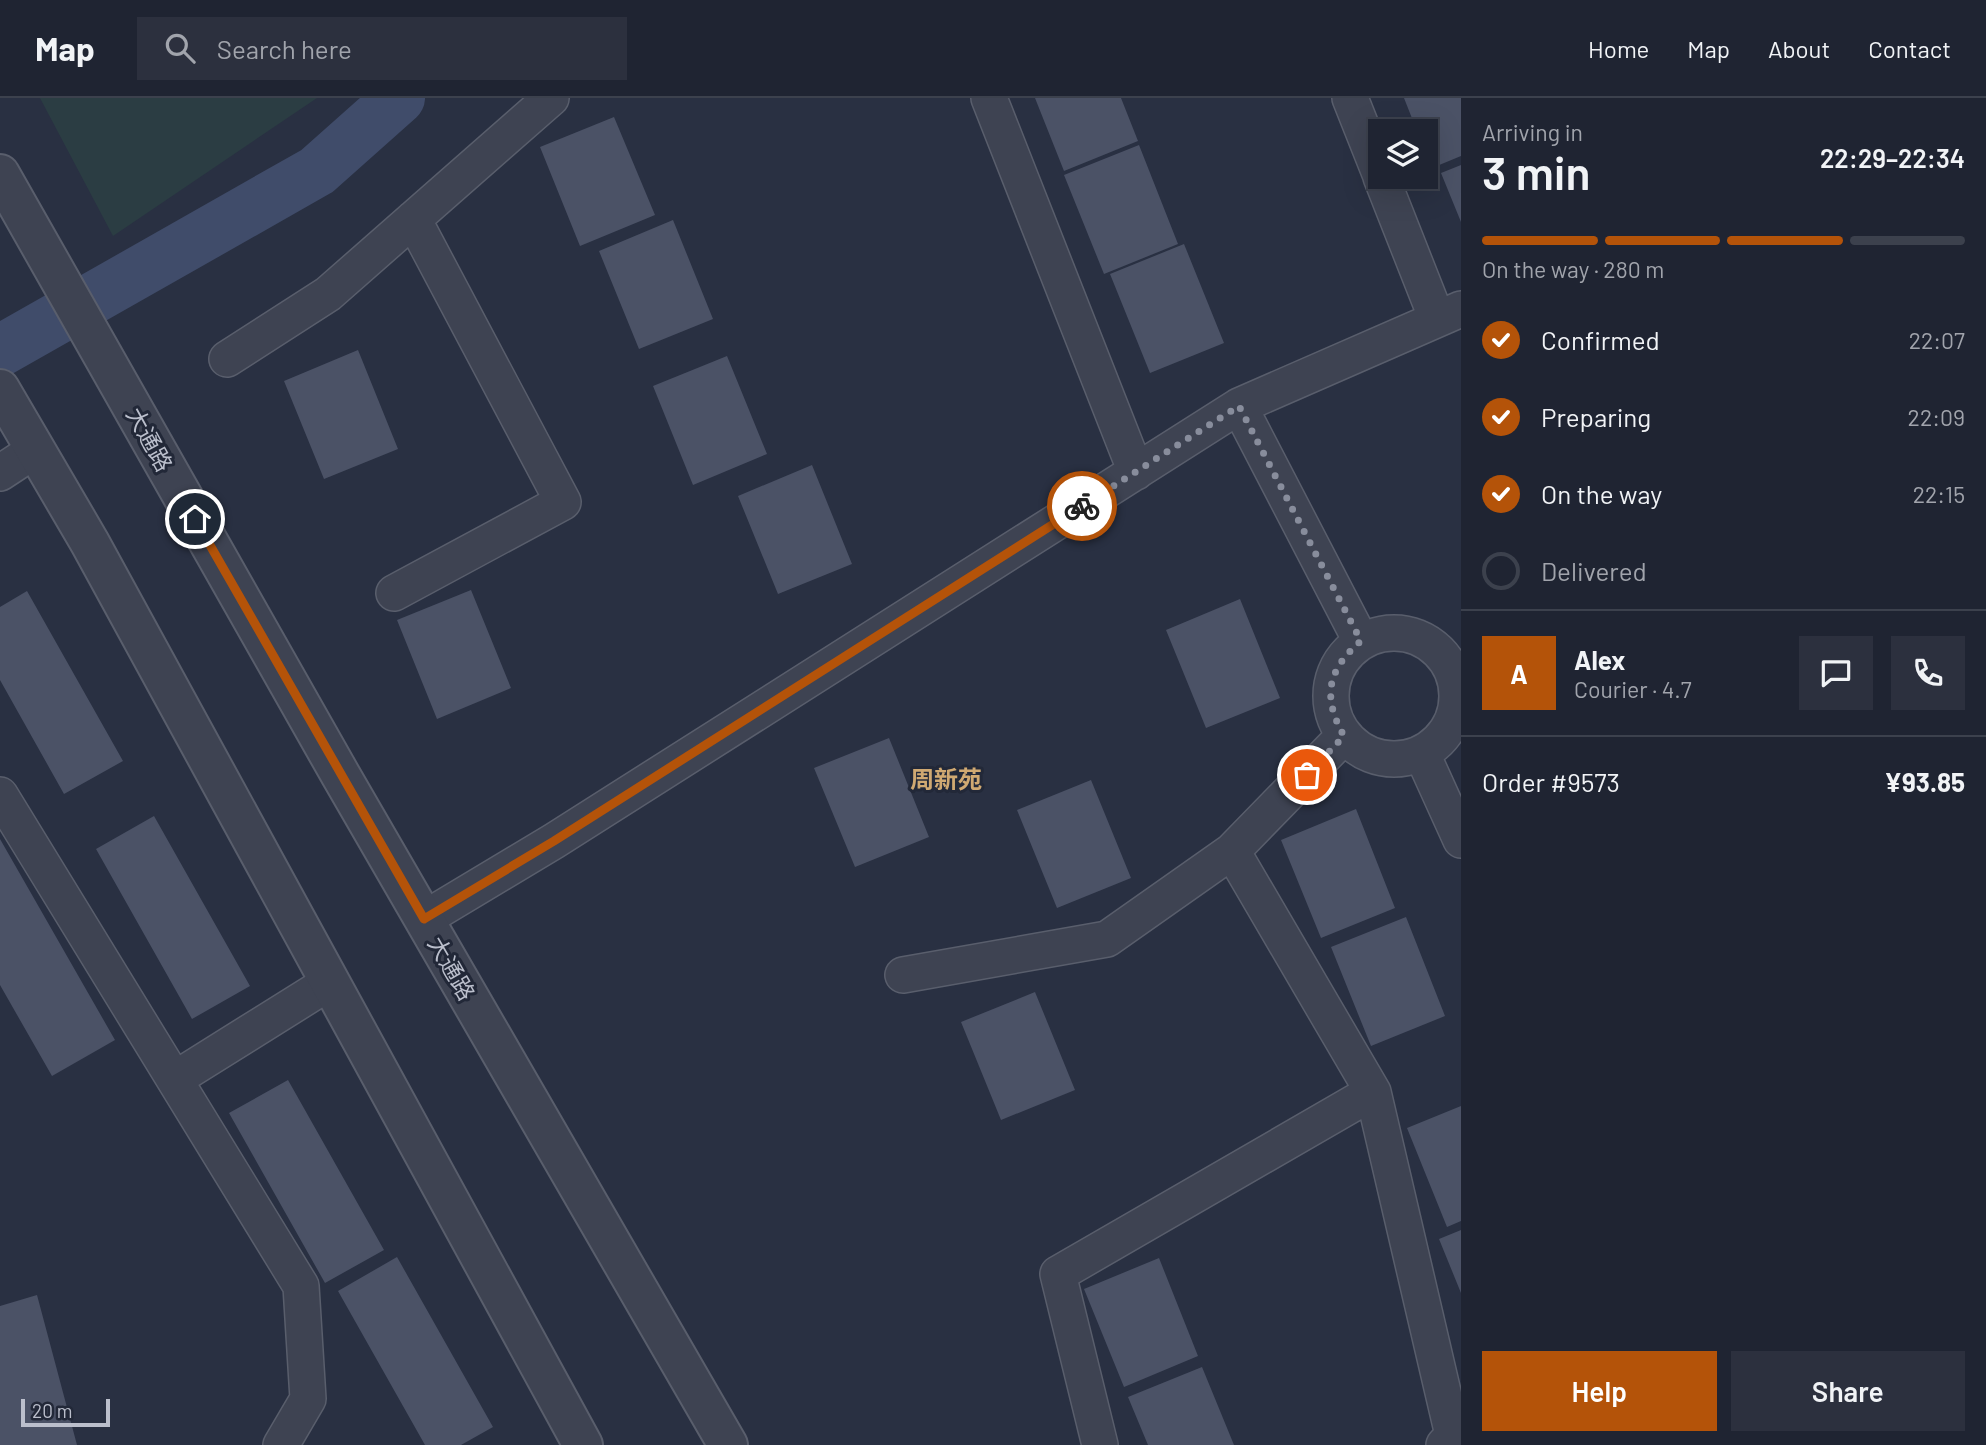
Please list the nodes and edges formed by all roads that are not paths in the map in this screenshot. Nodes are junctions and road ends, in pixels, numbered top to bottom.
1 (551, 98) edge
2 (989, 98) edge
3 (1350, 98) edge
4 (1368, 144) edge
5 (0, 174) edge
6 (1387, 189) edge
7 (413, 219) junction
8 (1449, 314) edge
9 (226, 359) dead end
10 (0, 389) edge
11 (1239, 406) junction
12 (29, 438) junction
13 (0, 472) edge
14 (1136, 472) junction
15 (394, 593) dead end
16 (1361, 641) junction
17 (1456, 665) edge
18 (1344, 736) junction
19 (1422, 754) junction
20 (0, 795) edge
21 (1461, 840) edge
22 (1232, 851) junction
23 (424, 919) junction
24 (904, 975) dead end
25 (330, 982) junction
26 (175, 1079) junction
27 (1373, 1091) junction
28 (281, 1445) edge
29 (583, 1445) edge
30 (727, 1445) edge
31 (1100, 1445) edge
32 (1444, 1445) edge

1 - 7 street
2 - 14 street
3 - 4 street
5 - 23 street, 大通路
6 - 8 street
7 - 9 street
7 - 15 street
8 - 11 street
10 - 12 street
11 - 14 street
11 - 16 street
12 - 13 street
12 - 25 street
14 - 23 street
16 - 17 street
16 - 18 street
17 - 19 street
18 - 19 street
18 - 22 street
19 - 21 street
20 - 26 street
22 - 24 street
22 - 27 street
23 - 30 street, 大通路
25 - 26 street
25 - 29 street
26 - 28 street
27 - 31 street
27 - 32 street

